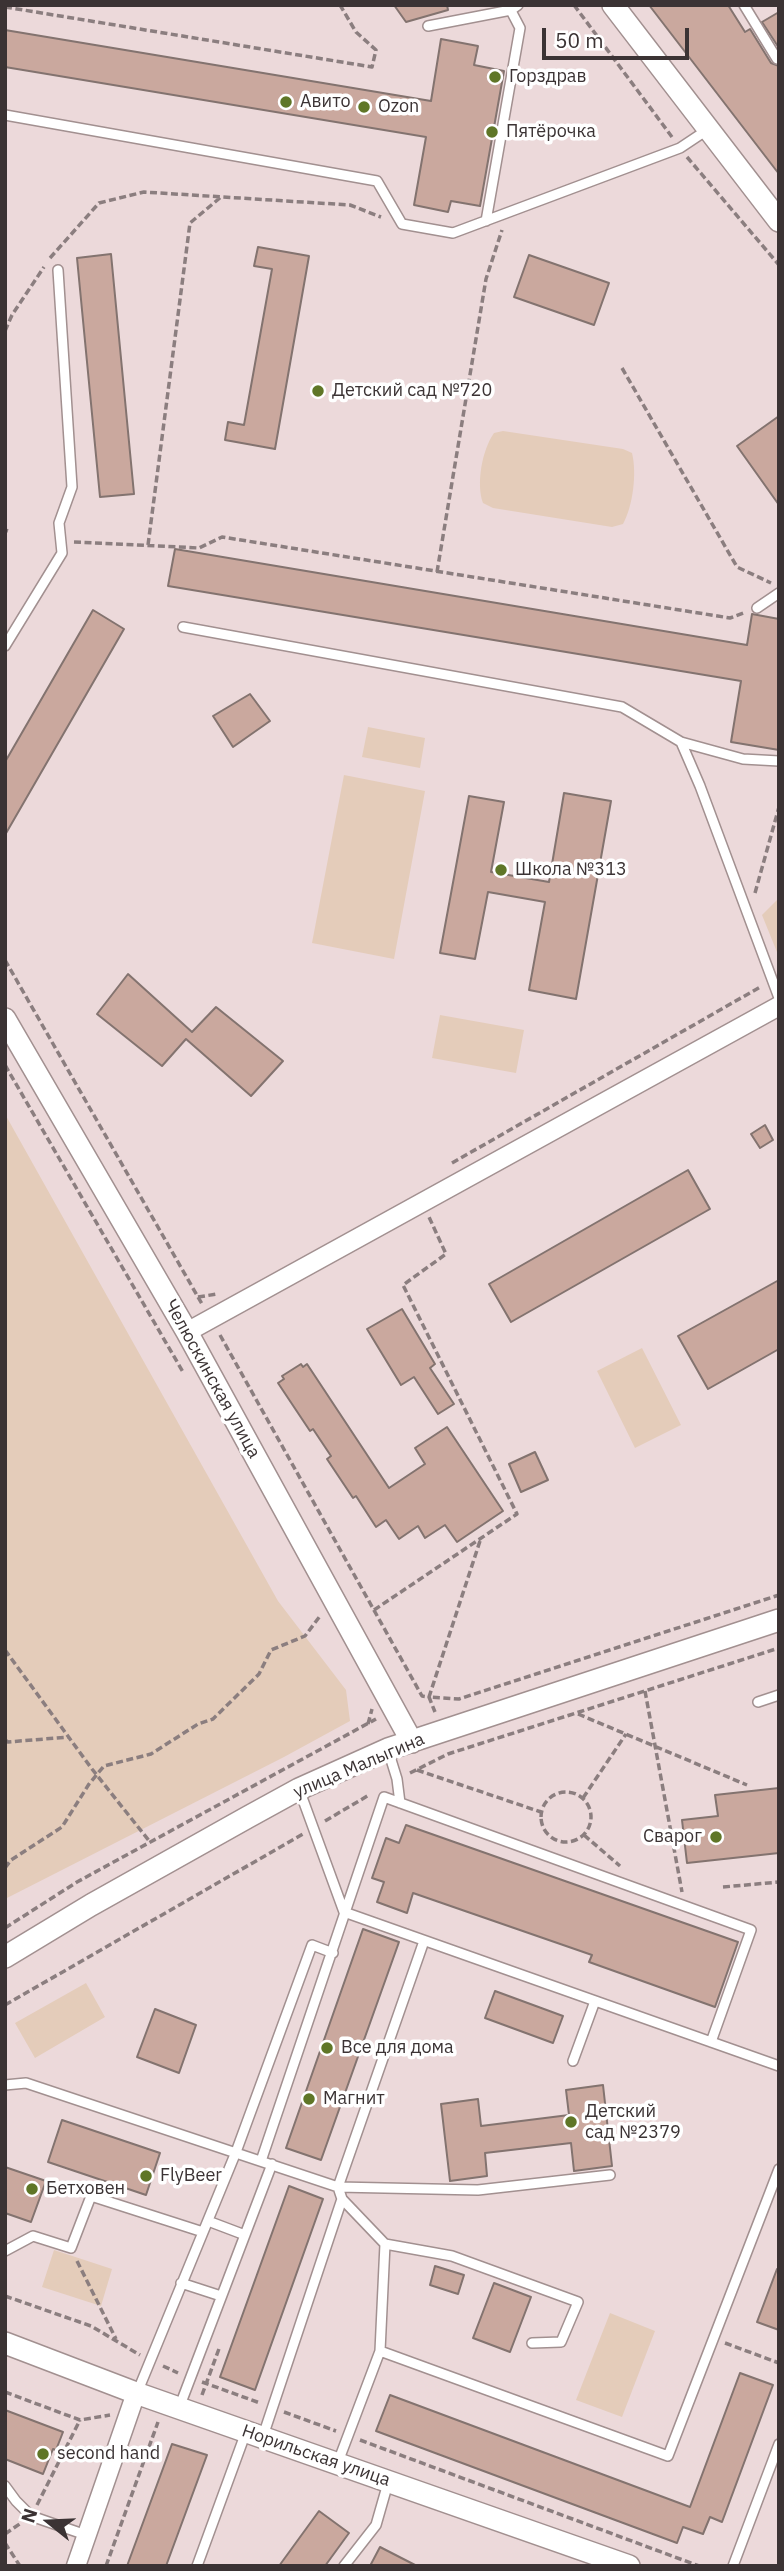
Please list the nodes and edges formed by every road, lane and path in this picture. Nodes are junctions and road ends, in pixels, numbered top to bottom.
1 (340, 5) edge
2 (613, 5) edge
3 (744, 5) edge
4 (5, 7) edge
5 (512, 7) edge
6 (428, 26) dead end
7 (777, 59) edge
8 (5, 115) edge
9 (708, 130) junction
10 (222, 196) junction
11 (509, 212) junction
12 (485, 220) junction
13 (779, 221) edge
14 (402, 224) junction
15 (58, 270) dead end
16 (5, 311) edge
17 (12, 315) junction
18 (5, 331) edge
19 (622, 368) dead end
20 (61, 542) junction
21 (149, 545) junction
22 (438, 572) junction
23 (779, 587) edge
24 (779, 593) edge
25 (757, 608) joint
26 (183, 627) dead end
27 (5, 646) edge
28 (681, 742) junction
29 (779, 761) edge
30 (779, 807) edge
31 (748, 916) junction
32 (5, 960) edge
33 (772, 980) junction
34 (779, 998) edge
35 (779, 1006) edge
36 (5, 1019) edge
37 (451, 1163) dead end
38 (422, 1202) junction
39 (225, 1292) dead end
40 (198, 1297) junction
41 (211, 1319) junction
42 (187, 1332) junction
43 (481, 1539) junction
44 (779, 1594) edge
45 (326, 1608) dead end
46 (374, 1610) junction
47 (779, 1620) edge
48 (779, 1648) edge
49 (5, 1650) edge
50 (645, 1691) junction
51 (779, 1695) edge
52 (422, 1696) junction
53 (429, 1697) junction
54 (758, 1702) dead end
55 (394, 1709) junction
56 (576, 1713) junction
57 (442, 1732) junction
58 (626, 1734) junction
59 (69, 1737) junction
60 (5, 1740) edge
61 (412, 1742) junction
62 (655, 1745) junction
63 (388, 1749) junction
64 (449, 1754) junction
65 (417, 1770) junction
66 (97, 1775) junction
67 (397, 1779) junction
68 (747, 1785) dead end
69 (299, 1789) junction
70 (583, 1798) junction
71 (400, 1803) junction
72 (541, 1812) junction
73 (313, 1828) junction
74 (584, 1835) junction
75 (150, 1842) junction
76 (5, 1868) edge
77 (622, 1868) dead end
78 (779, 1882) edge
79 (723, 1887) dead end
80 (684, 1905) junction
81 (344, 1912) junction
82 (5, 1928) edge
83 (424, 1941) junction
84 (333, 1952) junction
85 (5, 1957) edge
86 (595, 2001) junction
87 (5, 2005) edge
88 (711, 2042) junction
89 (573, 2061) dead end
90 (779, 2066) edge
91 (5, 2085) edge
92 (236, 2152) junction
93 (261, 2161) junction
94 (272, 2164) junction
95 (779, 2169) edge
96 (610, 2175) dead end
97 (338, 2187) junction
98 (342, 2199) junction
99 (208, 2221) junction
100 (203, 2232) junction
101 (245, 2235) junction
102 (385, 2244) junction
103 (71, 2248) junction
104 (5, 2251) edge
105 (181, 2283) junction
106 (221, 2296) junction
107 (713, 2339) junction
108 (117, 2341) dead end
109 (5, 2343) edge
110 (532, 2343) dead end
111 (380, 2351) junction
112 (779, 2362) edge
113 (5, 2392) edge
114 (133, 2402) junction
115 (178, 2408) junction
116 (80, 2420) junction
117 (158, 2422) dead end
118 (254, 2435) junction
119 (779, 2444) edge
120 (337, 2463) junction
121 (389, 2482) junction
122 (5, 2486) edge
123 (32, 2516) junction
124 (5, 2534) edge
125 (86, 2535) junction
126 (5, 2543) edge
127 (593, 2559) edge
128 (20, 2566) edge
129 (76, 2566) edge
130 (106, 2566) edge
131 (197, 2566) edge
132 (344, 2566) edge
133 (629, 2566) edge
134 (733, 2566) edge

1 - 4 path
2 - 9 street
3 - 7 lane
5 - 6 lane
5 - 12 lane
8 - 14 lane
9 - 11 lane
9 - 13 street
10 - 14 path
10 - 17 path
10 - 21 path
11 - 12 lane
11 - 22 path
12 - 14 lane
15 - 20 lane
16 - 17 path
17 - 18 path
19 - 23 path
20 - 21 path
20 - 27 lane
21 - 22 path
22 - 25 path
24 - 25 lane
26 - 28 lane
28 - 29 lane
28 - 31 lane
30 - 31 path
31 - 33 lane
32 - 40 path
33 - 34 lane
33 - 37 path
35 - 38 street
36 - 42 street, Челюскинская улица
38 - 41 street
38 - 43 path
39 - 40 path
40 - 41 path
41 - 42 street
41 - 46 path
42 - 55 street, Челюскинская улица
43 - 46 path
43 - 53 path
44 - 53 path
45 - 66 path
46 - 52 path
47 - 57 street, улица Малыгина
48 - 50 path
49 - 59 path
50 - 56 path
50 - 62 path
51 - 54 lane
52 - 53 path
52 - 55 path
53 - 57 path
55 - 61 street, Челюскинская улица
55 - 75 path
56 - 58 path
56 - 64 path
57 - 61 street, улица Малыгина
57 - 64 path
58 - 62 path
58 - 70 path
59 - 60 path
59 - 66 path
61 - 63 street, улица Малыгина
62 - 68 path
62 - 80 path
63 - 67 lane
63 - 69 street, улица Малыгина
64 - 65 path
65 - 67 path
65 - 72 path
66 - 75 path
66 - 76 path
67 - 71 lane
67 - 73 path
69 - 73 lane
69 - 85 street, улица Малыгина
70 - 72 path
70 - 74 path
71 - 80 lane
71 - 81 lane
72 - 74 path
73 - 81 lane
73 - 87 path
74 - 77 path
75 - 82 path
78 - 79 path
80 - 88 lane
81 - 83 lane
81 - 84 lane
83 - 86 lane
83 - 97 lane
84 - 92 lane
84 - 93 lane
86 - 88 lane
86 - 89 lane
88 - 90 lane
91 - 92 lane
92 - 93 lane
92 - 99 lane
93 - 94 lane
94 - 97 lane
94 - 101 lane
95 - 107 lane
96 - 97 lane
97 - 98 lane
98 - 102 lane
98 - 118 lane
99 - 100 lane
99 - 101 lane
100 - 103 lane
100 - 105 lane
101 - 106 lane
102 - 110 lane
102 - 111 lane
103 - 104 lane
103 - 108 path
105 - 106 lane
105 - 114 lane
106 - 115 lane
107 - 111 lane
107 - 112 path
109 - 114 street, Норильская улица
111 - 120 lane
113 - 116 path
114 - 115 street, Норильская улица
114 - 116 path
114 - 125 street
115 - 118 street, Норильская улица
116 - 123 path
117 - 130 path
118 - 120 street, Норильская улица
118 - 131 lane
119 - 134 lane
120 - 121 street, Норильская улица
121 - 127 street, Норильская улица
121 - 132 lane
122 - 123 lane
123 - 124 path
123 - 125 lane
125 - 129 street
126 - 128 path
127 - 133 street, Норильская улица

